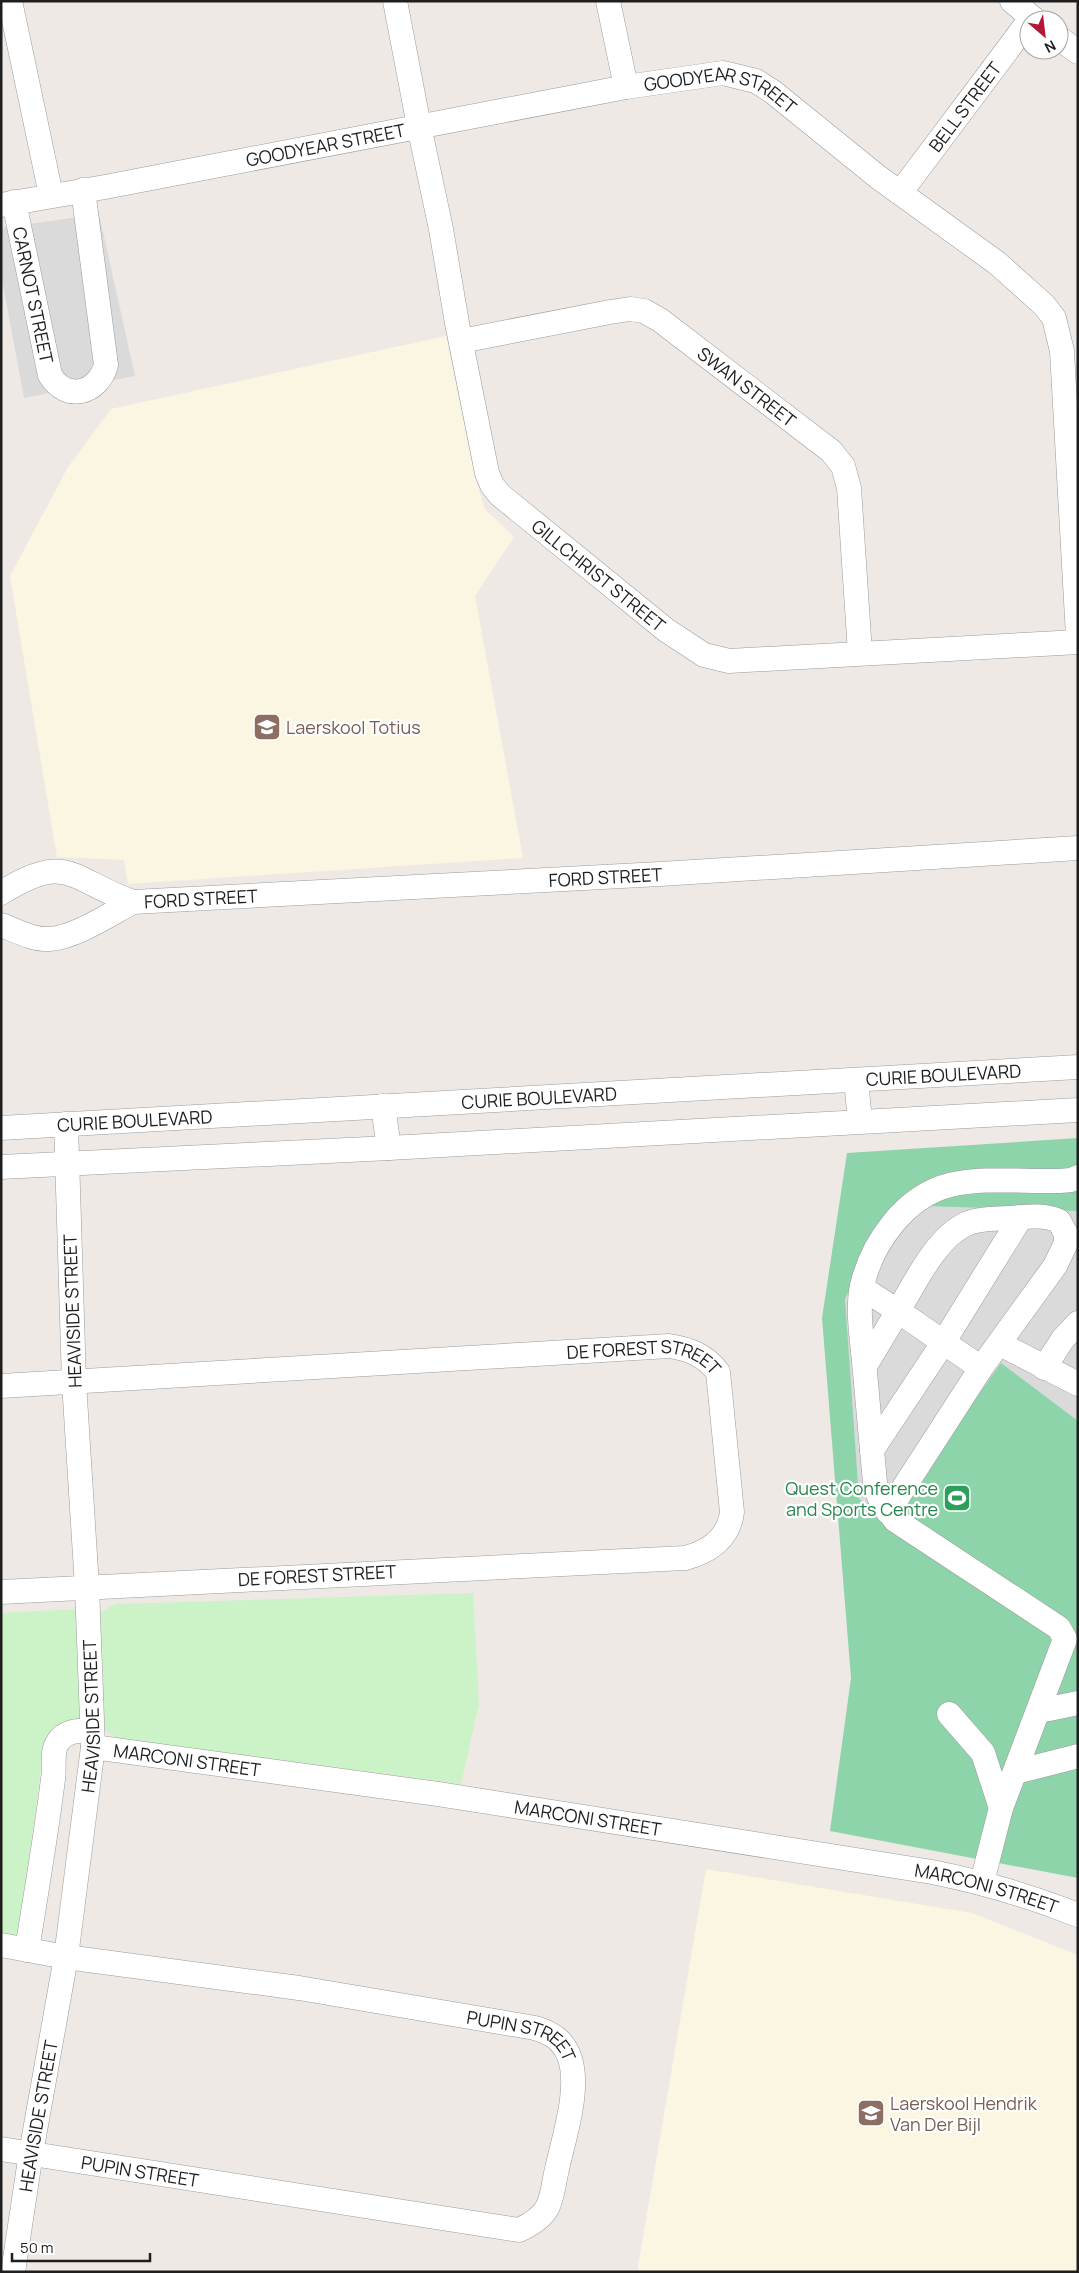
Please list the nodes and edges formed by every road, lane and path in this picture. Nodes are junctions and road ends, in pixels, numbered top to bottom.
1 (10, 1) edge
2 (395, 1) edge
3 (608, 1) edge
4 (1012, 1) edge
5 (1021, 10) edge
6 (1019, 36) edge
7 (626, 87) junction
8 (418, 126) junction
9 (83, 190) junction
10 (900, 192) junction
11 (51, 195) junction
12 (8, 204) edge
13 (460, 341) junction
14 (1072, 429) edge
15 (1078, 636) edge
16 (1078, 642) edge
17 (860, 654) junction
18 (1078, 848) edge
19 (1, 893) edge
20 (133, 902) junction
21 (1, 925) edge
22 (1078, 1067) edge
23 (856, 1080) junction
24 (383, 1106) junction
25 (1078, 1110) edge
26 (860, 1121) junction
27 (66, 1124) junction
28 (1, 1128) edge
29 (389, 1148) junction
30 (67, 1163) junction
31 (1, 1167) edge
32 (1078, 1177) edge
33 (1021, 1217) junction
34 (862, 1288) junction
35 (898, 1311) junction
36 (1078, 1323) edge
37 (943, 1343) junction
38 (1000, 1344) junction
39 (865, 1366) junction
40 (981, 1368) junction
41 (1044, 1368) junction
42 (74, 1382) junction
43 (1078, 1384) edge
44 (1, 1386) edge
45 (872, 1450) junction
46 (888, 1512) junction
47 (87, 1587) junction
48 (1, 1592) edge
49 (1078, 1703) edge
50 (1039, 1711) junction
51 (950, 1714) dead end
52 (93, 1739) junction
53 (1078, 1756) edge
54 (1016, 1772) junction
55 (1001, 1808) junction
56 (982, 1882) junction
57 (1078, 1915) edge
58 (1, 1945) edge
59 (27, 1950) junction
60 (66, 1957) junction
61 (1, 2149) edge
62 (30, 2153) junction
63 (12, 2272) edge

1 - 11 street
2 - 8 street, GILLCHRIST STREET
3 - 7 street
4 - 5 street
6 - 10 street, BELL STREET
7 - 8 street, GOODYEAR STREET
7 - 10 street, GOODYEAR STREET
8 - 9 street, GOODYEAR STREET
8 - 13 street, GILLCHRIST STREET
9 - 11 street, GOODYEAR STREET
9 - 12 street, CARNOT STREET
10 - 14 street, GOODYEAR STREET
11 - 12 street, GOODYEAR STREET
13 - 17 street, GILLCHRIST STREET
13 - 17 street, SWAN STREET
14 - 15 street, GOODYEAR STREET
16 - 17 street, GILLCHRIST STREET
18 - 20 street, FORD STREET
19 - 20 street, FORD STREET
20 - 21 street, FORD STREET
22 - 23 street, CURIE BOULEVARD
23 - 24 street, CURIE BOULEVARD
23 - 26 street
24 - 27 street, CURIE BOULEVARD
24 - 29 street
25 - 26 street
26 - 29 street
27 - 28 street, CURIE BOULEVARD
27 - 30 street, HEAVISIDE STREET
29 - 30 street
30 - 31 street
30 - 42 street, HEAVISIDE STREET
32 - 34 street
33 - 35 street
33 - 37 street
33 - 38 street
34 - 35 street
34 - 39 street
35 - 37 street
35 - 39 street
36 - 41 street
37 - 40 street
37 - 45 street
38 - 40 street
38 - 41 street
39 - 45 street
40 - 46 street
41 - 43 street
42 - 44 street, DE FOREST STREET
42 - 47 street, HEAVISIDE STREET
42 - 47 street, DE FOREST STREET
45 - 46 street
46 - 50 street
47 - 48 street, DE FOREST STREET
47 - 52 street, HEAVISIDE STREET
49 - 50 street
50 - 54 street
51 - 55 street
52 - 56 street, MARCONI STREET
52 - 59 street, MARCONI STREET
52 - 60 street, HEAVISIDE STREET
53 - 54 street
54 - 55 street
55 - 56 street
56 - 57 street, MARCONI STREET
58 - 59 street, PUPIN STREET
59 - 60 street, PUPIN STREET
60 - 62 street, HEAVISIDE STREET
60 - 62 street, PUPIN STREET
61 - 62 street, PUPIN STREET
62 - 63 street, HEAVISIDE STREET

